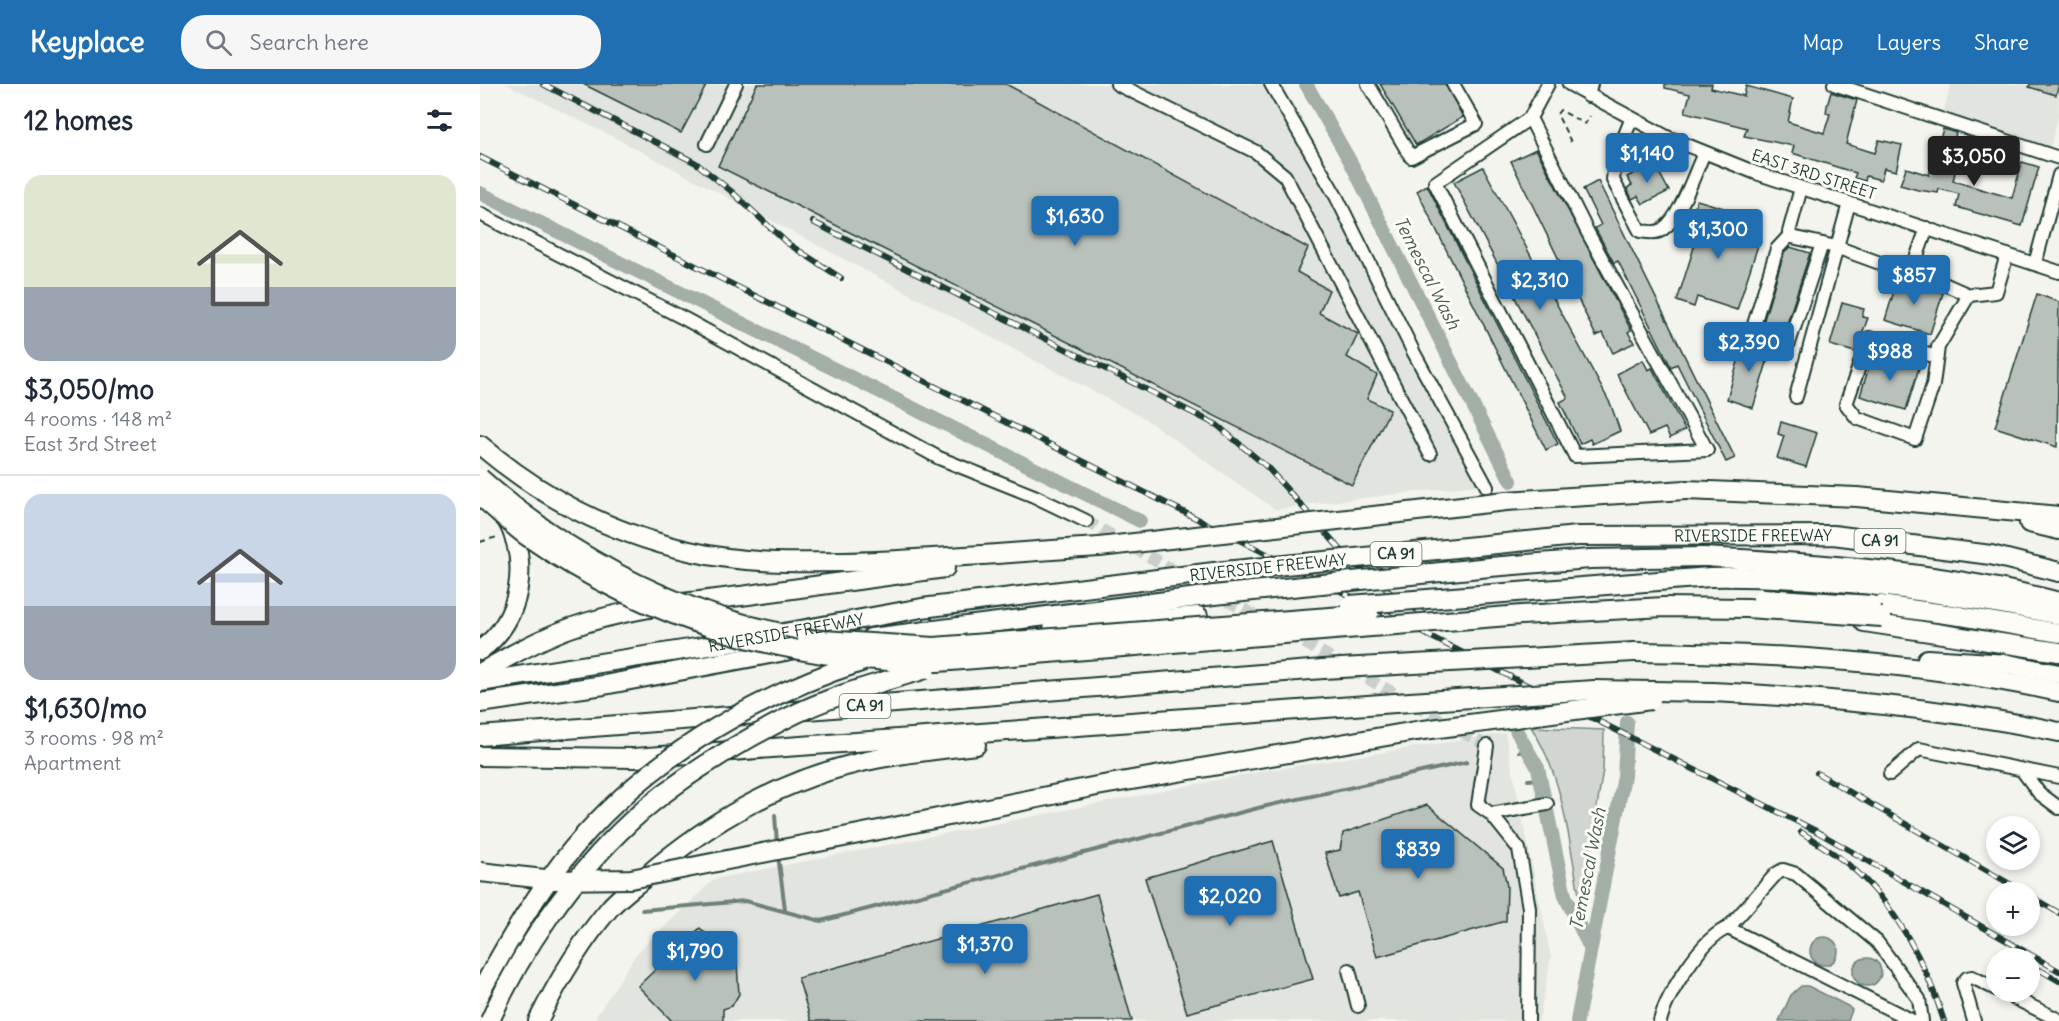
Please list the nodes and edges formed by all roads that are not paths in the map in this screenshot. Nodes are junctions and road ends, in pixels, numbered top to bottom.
1 (736, 84) edge
2 (1117, 84) edge
3 (1271, 84) edge
4 (1368, 84) edge
5 (1453, 84) edge
6 (1548, 84) edge
7 (1569, 84) edge
8 (1834, 84) edge
9 (1590, 90) edge
10 (1530, 118) junction
11 (1631, 120) junction
12 (707, 144) dead end
13 (1704, 153) junction
14 (2059, 158) edge
15 (2059, 175) edge
16 (1801, 188) junction
17 (1849, 204) junction
18 (480, 214) edge
19 (1927, 228) junction
20 (1790, 235) junction
21 (1822, 244) junction
22 (1836, 248) junction
23 (2007, 255) junction
24 (1914, 264) junction
25 (2035, 264) junction
26 (2059, 272) edge
27 (1969, 295) junction
28 (1937, 357) junction
29 (1796, 397) dead end
30 (480, 445) edge
31 (1430, 454) dead end
32 (480, 478) edge
33 (1487, 487) dead end
34 (480, 494) edge
35 (1916, 502) junction
36 (2059, 516) edge
37 (1086, 521) tunnel mouth
38 (2059, 530) edge
39 (1099, 547) junction
40 (2059, 572) edge
41 (2059, 602) edge
42 (1881, 611) junction
43 (2059, 615) edge
44 (2059, 633) edge
45 (2059, 646) edge
46 (480, 650) edge
47 (2059, 652) edge
48 (1868, 662) junction
49 (480, 673) edge
50 (2059, 674) edge
51 (480, 682) edge
52 (1712, 692) junction
53 (2059, 693) edge
54 (480, 703) edge
55 (1212, 717) junction
56 (2059, 732) edge
57 (480, 736) edge
58 (1487, 746) dead end
59 (480, 756) edge
60 (2022, 770) junction
61 (1890, 774) dead end
62 (2059, 777) edge
63 (1547, 804) dead end
64 (2059, 808) edge
65 (1491, 814) junction
66 (480, 872) edge
67 (1728, 928) junction
68 (1349, 970) dead end
69 (1986, 984) edge
70 (480, 993) edge
71 (2022, 1002) edge
72 (1358, 1006) dead end
73 (2059, 1020) edge
74 (490, 1021) edge
75 (538, 1021) edge
76 (1528, 1021) edge
77 (1660, 1021) edge
78 (1913, 1021) edge
79 (1922, 1021) edge
80 (1974, 1021) edge

1 - 12 street
2 - 31 street
3 - 33 street
4 - 5 street
6 - 10 street
7 - 9 street, EAST 3RD STREET
8 - 14 street
9 - 11 street, EAST 3RD STREET
10 - 10 street
11 - 13 street, EAST 3RD STREET
11 - 13 street
13 - 16 street, EAST 3RD STREET
15 - 25 street
16 - 17 street, EAST 3RD STREET
16 - 20 street
17 - 19 street, EAST 3RD STREET
17 - 22 street
18 - 37 street
19 - 23 street, EAST 3RD STREET
19 - 24 street
20 - 21 street
20 - 21 street
21 - 22 street
22 - 24 street
22 - 29 street
23 - 25 street, EAST 3RD STREET
23 - 27 street
24 - 27 street
25 - 26 street, EAST 3RD STREET
27 - 28 street
28 - 28 street
30 - 39 highway
32 - 42 highway, bridge
34 - 42 highway, bridge
34 - 46 highway
35 - 36 highway
35 - 38 highway
35 - 39 highway, bridge
39 - 49 highway, bridge
40 - 51 highway, RIVERSIDE FREEWAY / CA 91, bridge
41 - 54 highway, bridge
42 - 44 highway
42 - 45 highway
43 - 70 highway, bridge
47 - 74 highway, bridge
48 - 50 highway
48 - 53 highway, CA 91
48 - 57 highway, CA 91, bridge
52 - 55 highway, bridge
52 - 56 highway
52 - 66 highway, bridge
55 - 59 highway, CA 91
55 - 75 highway
58 - 65 street
60 - 61 street
60 - 62 street
60 - 64 street
63 - 65 street
65 - 76 street
67 - 77 street
67 - 78 street
67 - 79 street
68 - 72 street
69 - 80 street
71 - 73 street

